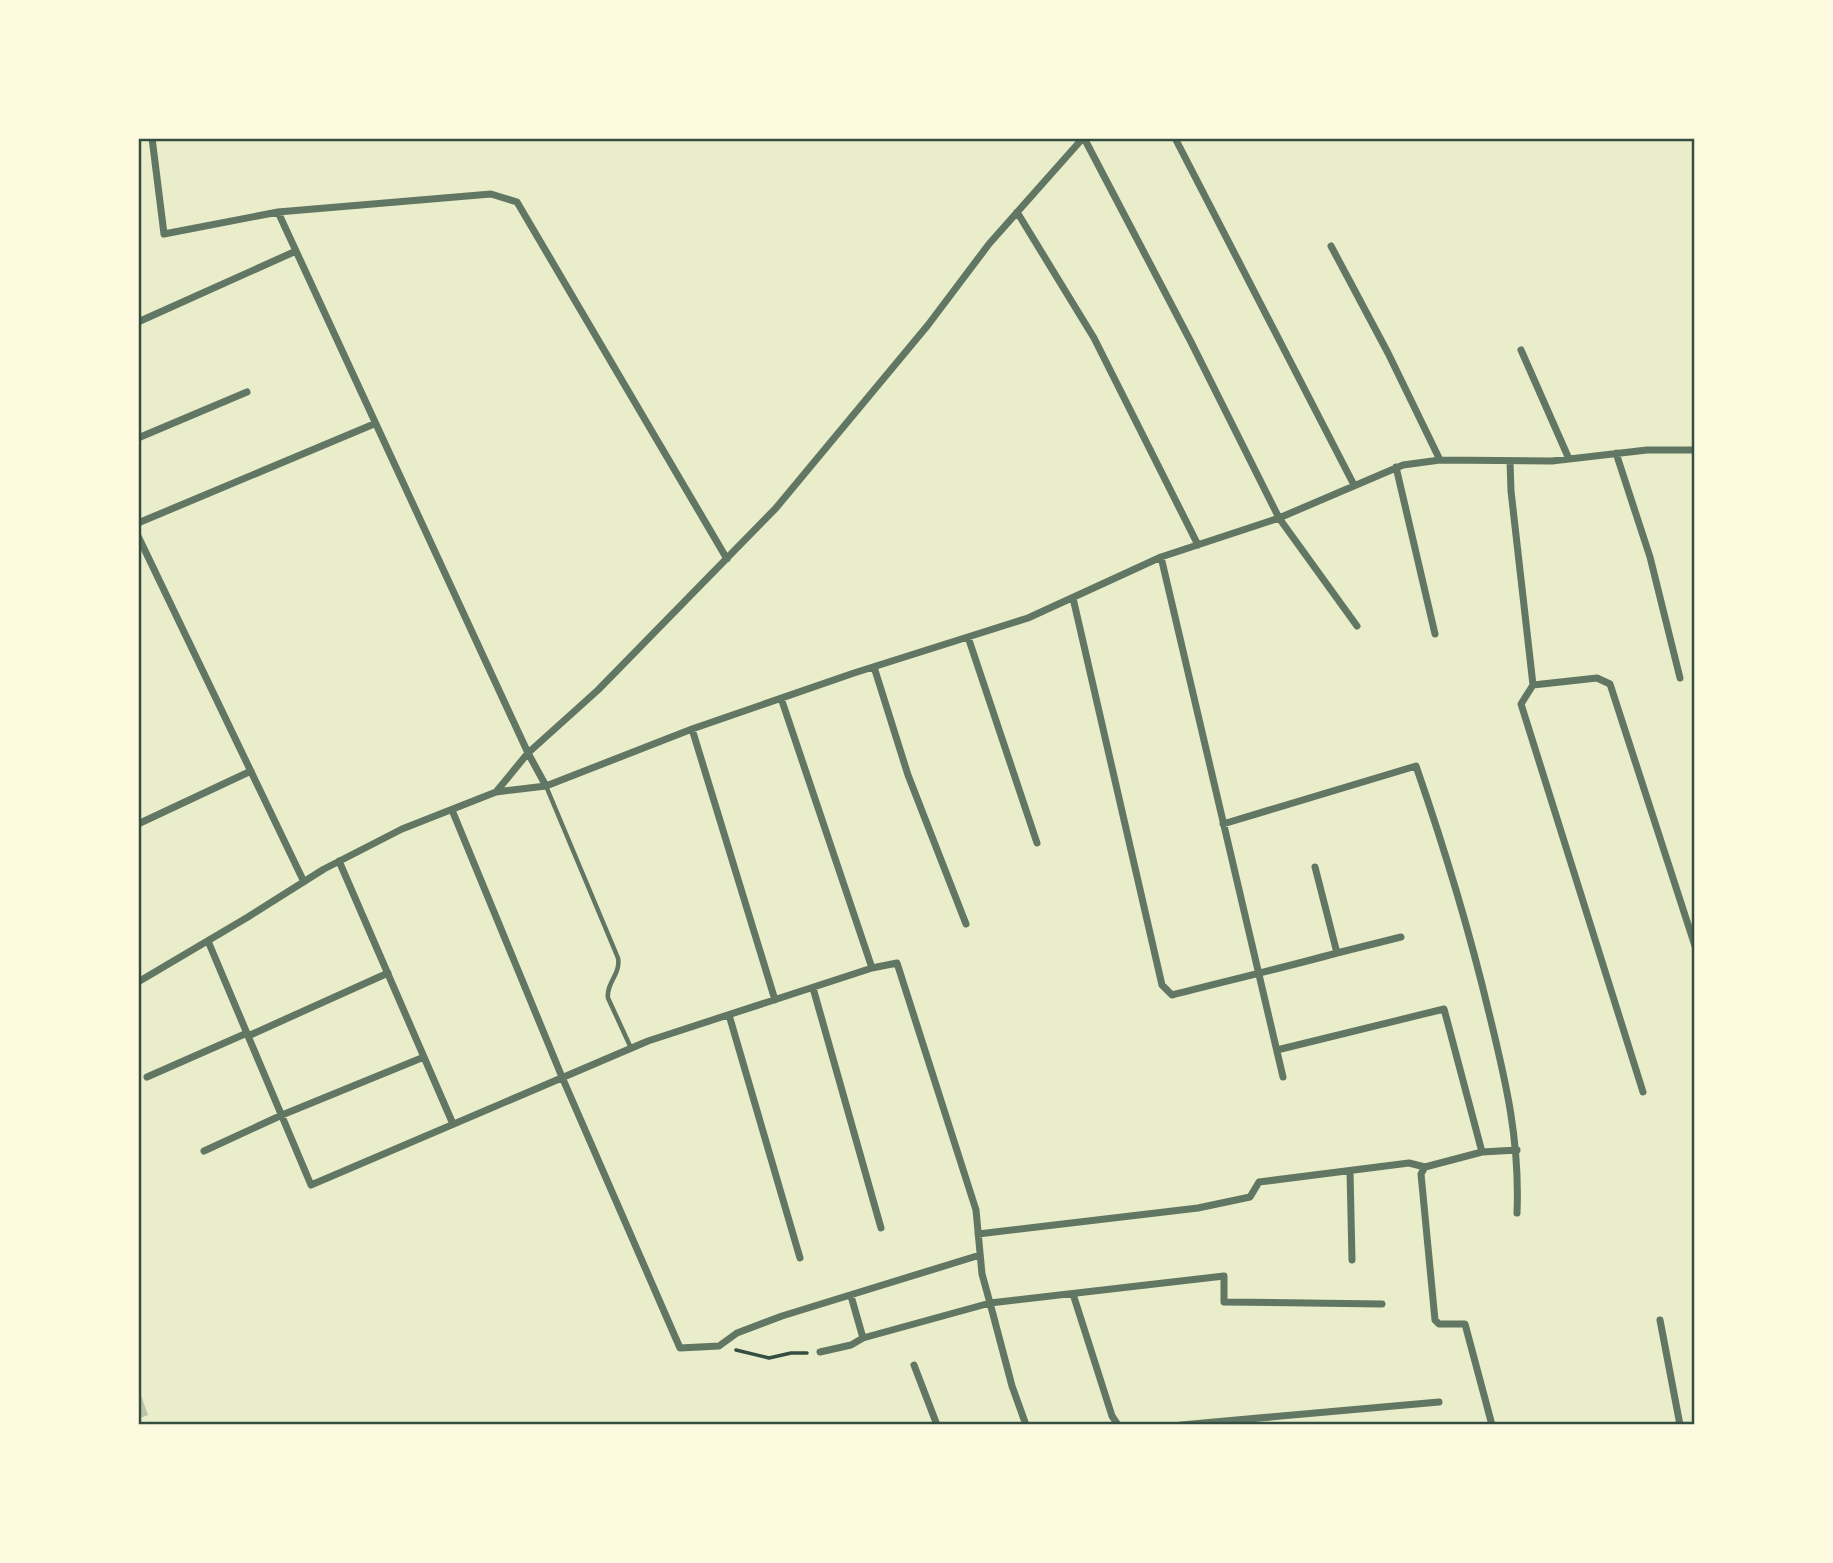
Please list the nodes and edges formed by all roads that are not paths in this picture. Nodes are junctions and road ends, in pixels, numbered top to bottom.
1 (152, 138) edge
2 (1083, 138) edge
3 (1175, 138) edge
4 (278, 212) junction
5 (1017, 212) junction
6 (1331, 246) dead end
7 (296, 251) junction
8 (138, 322) edge
9 (1521, 350) dead end
10 (247, 392) dead end
11 (374, 424) junction
12 (138, 438) edge
13 (1695, 450) edge
14 (1616, 453) junction
15 (1569, 459) junction
16 (1440, 460) junction
17 (1510, 461) junction
18 (1396, 467) junction
19 (1354, 485) junction
20 (1279, 518) junction
21 (138, 523) edge
22 (138, 536) edge
23 (1198, 545) junction
24 (1161, 557) junction
25 (727, 559) junction
26 (1073, 598) junction
27 (1357, 626) dead end
28 (1435, 634) dead end
29 (968, 638) junction
30 (874, 667) junction
31 (1680, 678) dead end
32 (1533, 685) junction
33 (781, 698) junction
34 (692, 729) junction
35 (528, 753) junction
36 (251, 771) junction
37 (546, 786) junction
38 (496, 792) junction
39 (452, 810) junction
40 (138, 824) edge
41 (1223, 824) junction
42 (1037, 843) dead end
43 (339, 861) junction
44 (1315, 867) dead end
45 (304, 882) junction
46 (967, 924) dead end
47 (1401, 937) dead end
48 (208, 942) junction
49 (1695, 946) edge
50 (1337, 953) junction
51 (872, 968) junction
52 (388, 973) junction
53 (1258, 975) junction
54 (138, 982) edge
55 (813, 988) junction
56 (775, 1000) junction
57 (729, 1015) junction
58 (248, 1034) junction
59 (631, 1048) junction
60 (1277, 1050) junction
61 (424, 1058) junction
62 (147, 1077) dead end
63 (562, 1077) junction
64 (1283, 1077) dead end
65 (1643, 1092) dead end
66 (282, 1115) junction
67 (453, 1124) junction
68 (1517, 1150) junction
69 (204, 1151) dead end
70 (1482, 1152) junction
71 (1424, 1167) junction
72 (1350, 1171) junction
73 (1517, 1213) dead end
74 (881, 1228) dead end
75 (978, 1234) junction
76 (980, 1255) junction
77 (800, 1258) dead end
78 (1352, 1260) dead end
79 (1073, 1294) junction
80 (850, 1296) junction
81 (990, 1303) junction
82 (1382, 1304) dead end
83 (1660, 1320) dead end
84 (863, 1338) junction
85 (820, 1352) road end
86 (914, 1365) dead end
87 (1439, 1402) dead end
88 (937, 1425) edge
89 (1026, 1425) edge
90 (1118, 1425) edge
91 (1181, 1425) edge
92 (1492, 1425) edge
93 (1680, 1425) edge

1 - 4 street
2 - 5 street
2 - 20 street
3 - 19 street
4 - 7 street
4 - 25 street
5 - 23 street
5 - 25 street
6 - 16 street
7 - 8 street
7 - 11 street
9 - 15 street
10 - 12 street
11 - 21 street
11 - 35 street
13 - 14 street
14 - 15 street
14 - 31 street
15 - 17 street
16 - 17 street
16 - 18 street
17 - 32 street
18 - 19 street
18 - 28 street
19 - 20 street
20 - 23 street
20 - 27 street
22 - 36 street
23 - 24 street
24 - 26 street
24 - 41 street
25 - 35 street
26 - 29 street
26 - 53 street
29 - 30 street
29 - 42 street
30 - 33 street
30 - 46 street
32 - 49 street
32 - 65 street
33 - 34 street
33 - 51 street
34 - 37 street
34 - 56 street
35 - 37 street
35 - 38 street
36 - 40 street
36 - 45 street
37 - 38 street
37 - 59 lane
38 - 39 street
39 - 43 street
39 - 63 street
41 - 53 street
41 - 68 street
43 - 45 street
43 - 52 street
44 - 50 street
45 - 48 street
47 - 50 street
48 - 54 street
48 - 58 street
50 - 53 street
51 - 55 street
51 - 75 street
52 - 58 street
52 - 61 street
53 - 60 street
55 - 56 street
55 - 74 street
56 - 57 street
57 - 59 street
57 - 77 street
58 - 62 street
58 - 66 street
59 - 63 street
60 - 64 street
60 - 70 street
61 - 66 street
61 - 67 street
63 - 67 street
63 - 80 street
66 - 67 street
66 - 69 street
68 - 70 street
68 - 73 street
70 - 71 street
71 - 72 street
71 - 92 street
72 - 75 street
72 - 78 street
75 - 76 street
76 - 80 street
76 - 81 street
79 - 81 street
79 - 82 street
79 - 90 street
80 - 84 street
81 - 84 street
81 - 89 street
83 - 93 street
84 - 85 street
86 - 88 street
87 - 91 street

